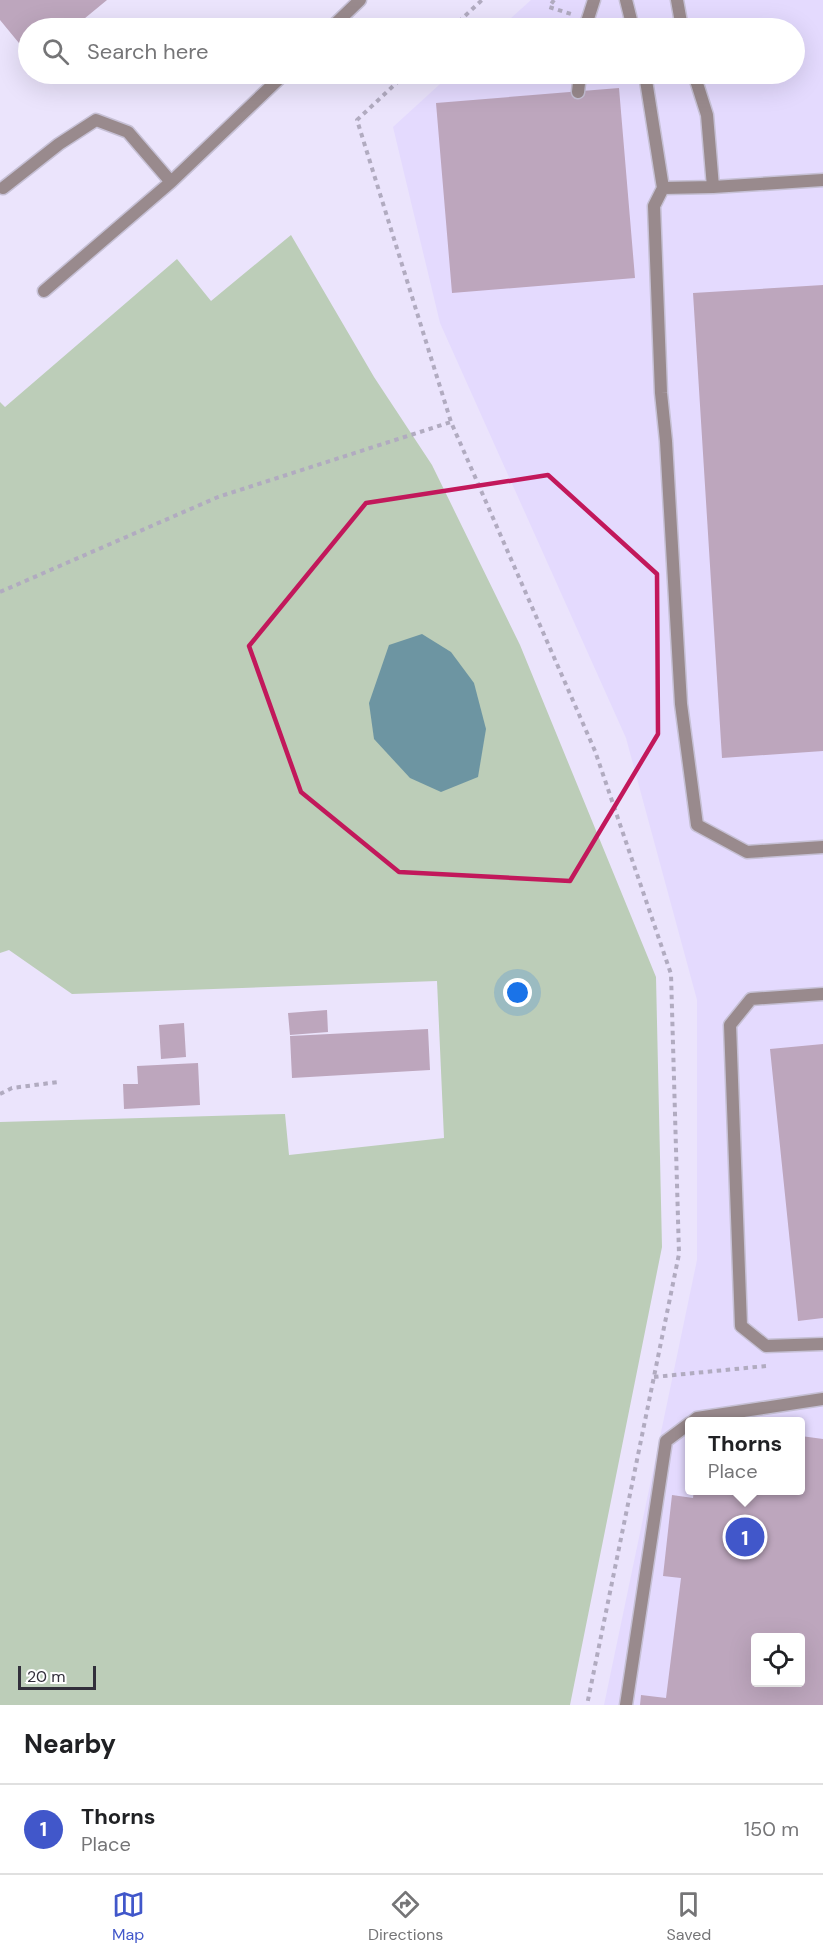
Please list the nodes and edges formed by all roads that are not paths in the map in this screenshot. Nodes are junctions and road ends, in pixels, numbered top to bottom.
1 (360, 0) edge
2 (594, 0) edge
3 (626, 0) edge
4 (677, 0) edge
5 (341, 18) edge
6 (588, 18) edge
7 (630, 18) edge
8 (680, 18) edge
9 (274, 84) edge
10 (579, 84) edge
11 (647, 84) edge
12 (697, 84) edge
13 (578, 92) dead end
14 (823, 180) edge
15 (171, 182) junction
16 (713, 187) junction
17 (3, 188) dead end
18 (663, 188) junction
19 (44, 291) dead end
20 (823, 847) edge
21 (823, 994) edge
22 (823, 1344) edge
23 (823, 1399) edge
24 (704, 1417) edge
25 (685, 1427) edge
26 (626, 1705) edge

1 - 5 lane
2 - 6 lane
3 - 7 lane
4 - 8 lane
9 - 15 lane
10 - 13 lane
11 - 18 lane
12 - 16 lane
14 - 16 lane
15 - 17 lane
15 - 19 lane
16 - 18 lane
18 - 20 lane
21 - 22 lane
23 - 24 lane
25 - 26 lane

